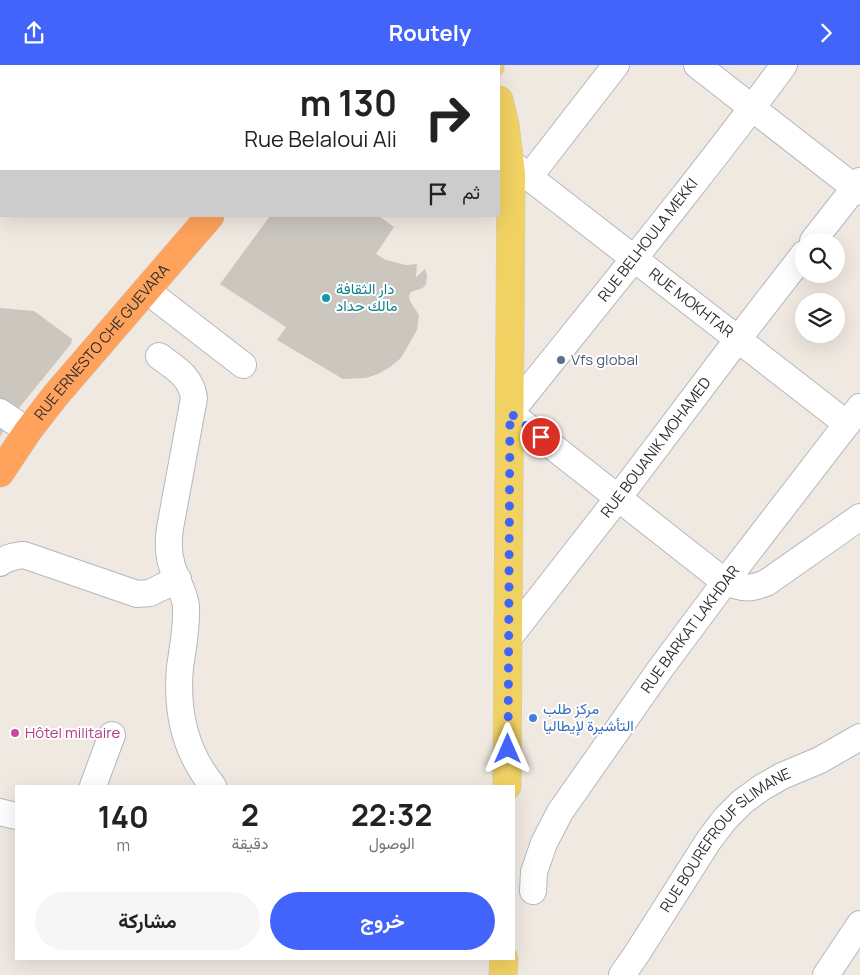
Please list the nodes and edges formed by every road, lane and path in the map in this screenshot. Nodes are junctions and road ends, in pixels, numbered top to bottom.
1 (616, 65) edge
2 (697, 65) edge
3 (784, 65) edge
4 (752, 108) junction
5 (501, 113) edge
6 (520, 170) junction
7 (858, 187) edge
8 (209, 217) edge
9 (820, 233) edge
10 (634, 259) junction
11 (795, 266) edge
12 (146, 290) junction
13 (738, 339) junction
14 (159, 355) dead end
15 (243, 365) dead end
16 (0, 412) edge
17 (510, 413) junction
18 (853, 416) edge
19 (28, 431) junction
20 (0, 473) edge
21 (618, 498) junction
22 (860, 517) edge
23 (0, 563) edge
24 (178, 579) junction
25 (725, 582) junction
26 (508, 639) junction
27 (112, 735) dead end
28 (860, 737) edge
29 (93, 785) edge
30 (212, 785) edge
31 (507, 785) edge
32 (0, 812) edge
33 (15, 817) edge
34 (533, 891) dead end
35 (860, 924) edge
36 (504, 960) edge
37 (504, 975) edge
38 (622, 975) edge
39 (826, 975) edge

1 - 6 street
2 - 4 street
3 - 4 street, RUE BELHOULA MEKKI
4 - 7 street
4 - 10 street, RUE BELHOULA MEKKI
5 - 6 main road
6 - 10 street, RUE MOKHTAR
6 - 17 main road
7 - 9 street
8 - 12 highway, RUE ERNESTO CHE GUEVARA
10 - 13 street, RUE MOKHTAR
10 - 17 street, RUE BELHOULA MEKKI
11 - 13 street, RUE BOUANIK MOHAMED
12 - 15 street
12 - 19 highway, RUE ERNESTO CHE GUEVARA
13 - 18 street, RUE MOKHTAR
13 - 21 street, RUE BOUANIK MOHAMED
14 - 24 street
16 - 19 street
17 - 21 street
17 - 26 main road
18 - 25 street, RUE BARKAT LAKHDAR
19 - 20 highway, RUE ERNESTO CHE GUEVARA
21 - 25 street
21 - 26 street, RUE BOUANIK MOHAMED
22 - 25 street
23 - 24 street
24 - 30 street
25 - 34 street, RUE BARKAT LAKHDAR
26 - 31 main road
27 - 29 street
28 - 38 street, RUE BOUREFROUF SLIMANE
32 - 33 street
35 - 39 street
36 - 37 main road

